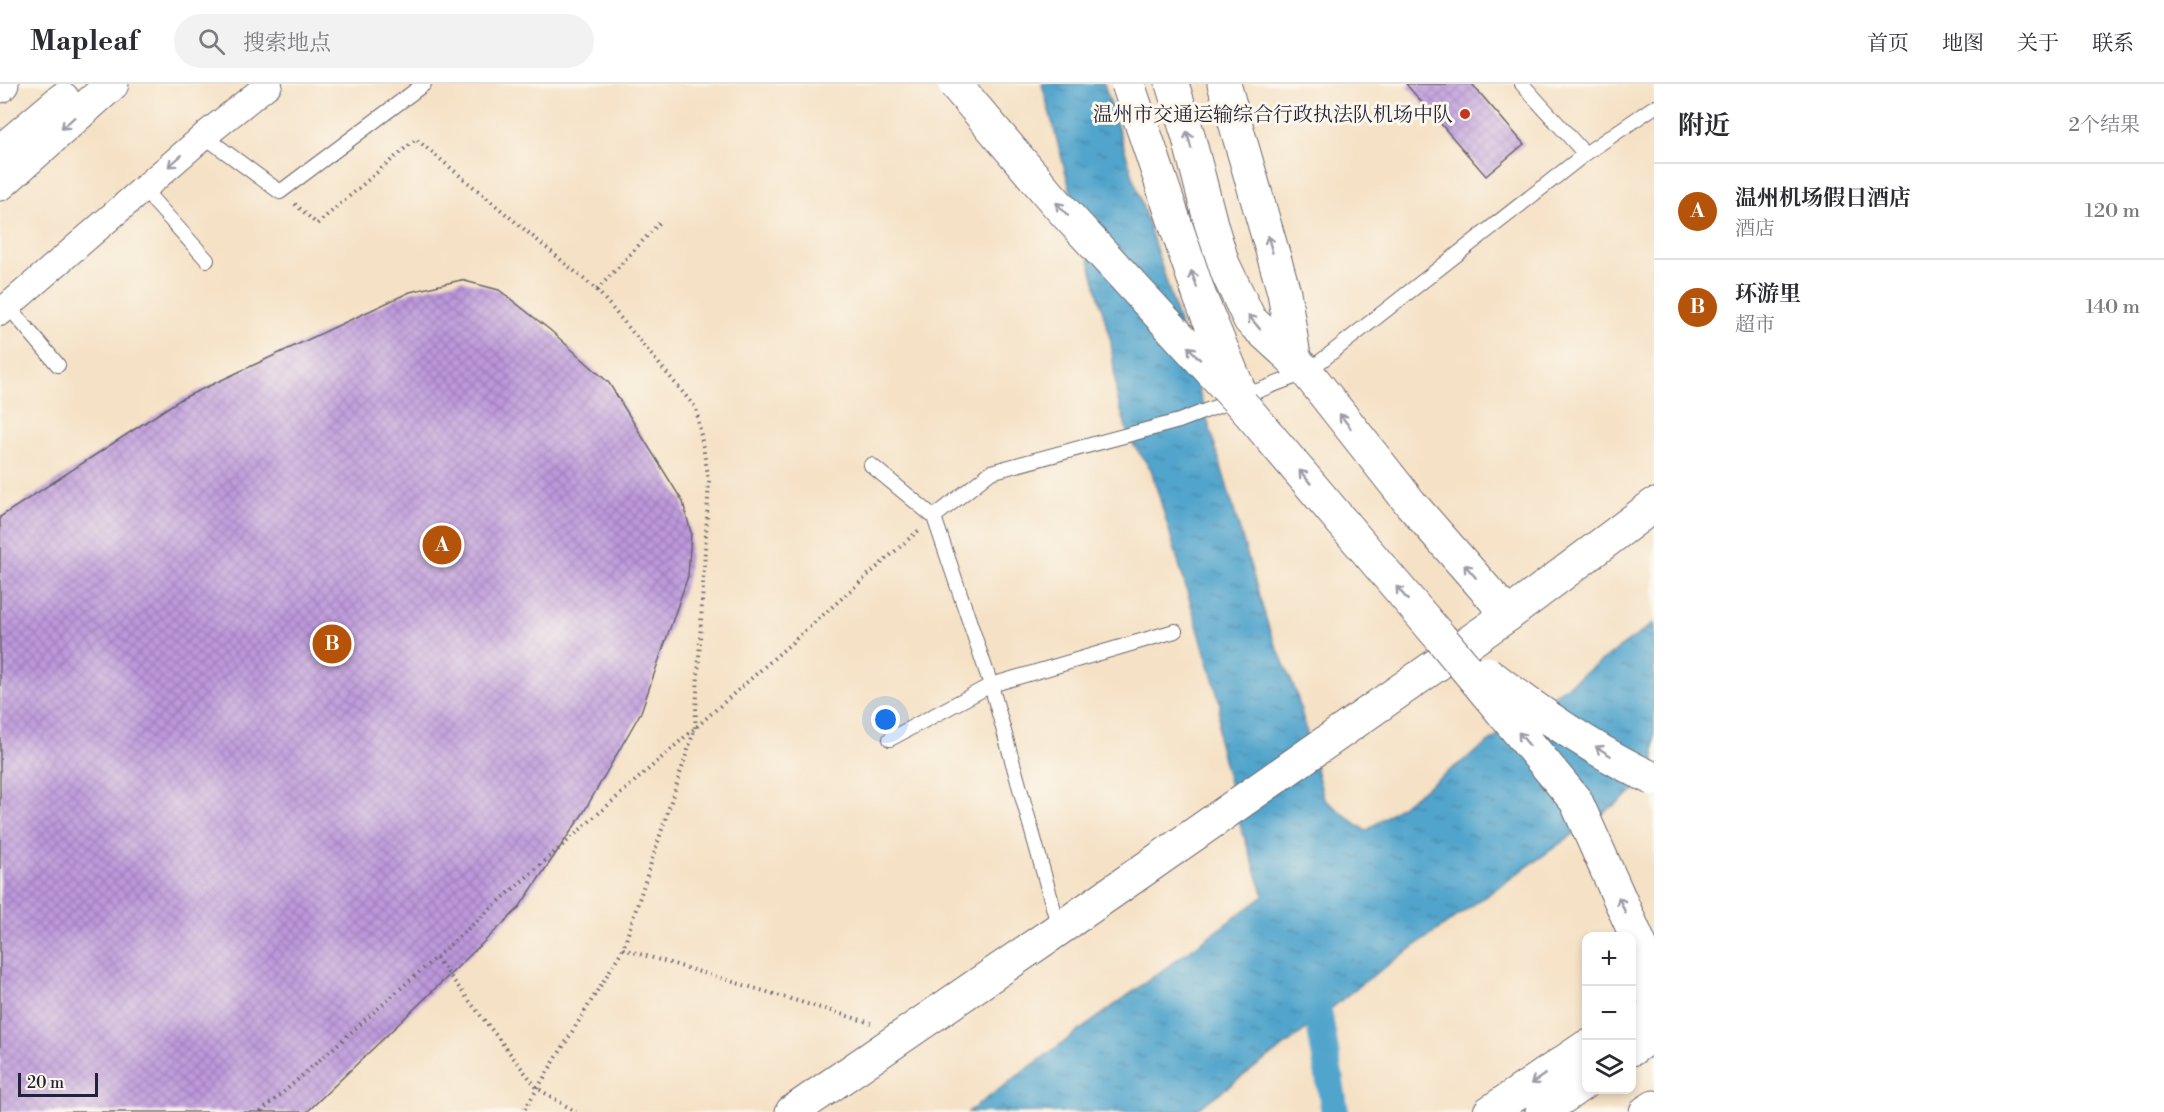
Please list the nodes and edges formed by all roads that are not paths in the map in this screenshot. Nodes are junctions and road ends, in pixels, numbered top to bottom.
1 (80, 84) edge
2 (112, 84) edge
3 (269, 84) edge
4 (424, 84) edge
5 (955, 84) edge
6 (1128, 84) edge
7 (1172, 84) edge
8 (1224, 84) edge
9 (1522, 84) edge
10 (1654, 107) edge
11 (204, 136) junction
12 (0, 152) edge
13 (1585, 154) junction
14 (0, 184) edge
15 (143, 189) junction
16 (207, 260) dead end
17 (4, 310) edge
18 (58, 365) dead end
19 (1301, 368) junction
20 (1248, 411) junction
21 (871, 465) dead end
22 (1654, 506) edge
23 (934, 517) junction
24 (1508, 615) junction
25 (1175, 631) dead end
26 (1440, 638) junction
27 (992, 686) junction
28 (890, 739) dead end
29 (1654, 779) edge
30 (1059, 929) junction
31 (1654, 1001) edge
32 (1636, 1014) edge
33 (1654, 1033) edge
34 (1636, 1046) edge
35 (1582, 1050) edge
36 (1582, 1084) edge
37 (1654, 1107) edge
38 (792, 1112) edge
39 (1490, 1112) edge
40 (1542, 1112) edge
41 (1646, 1112) edge

1 - 12 main road
2 -> 14 main road
3 - 11 street
4 - 11 lane
20 -> 5 main road, bridge
20 -> 6 main road, bridge
19 -> 7 main road
19 -> 8 main road
9 - 13 lane
10 - 13 lane
11 -> 15 street
13 - 19 lane
15 - 16 lane
15 - 17 street
17 - 18 lane
19 - 23 lane
24 -> 19 main road
26 -> 20 main road
21 - 23 lane
22 - 24 main road
23 - 27 lane
24 - 30 main road
25 - 27 lane
29 -> 26 main road, bridge
31 -> 26 main road, bridge
27 - 28 lane
27 - 30 lane
30 - 38 main road
31 - 32 main road
33 - 34 main road
35 -> 39 main road
36 - 40 main road
37 - 41 main road

